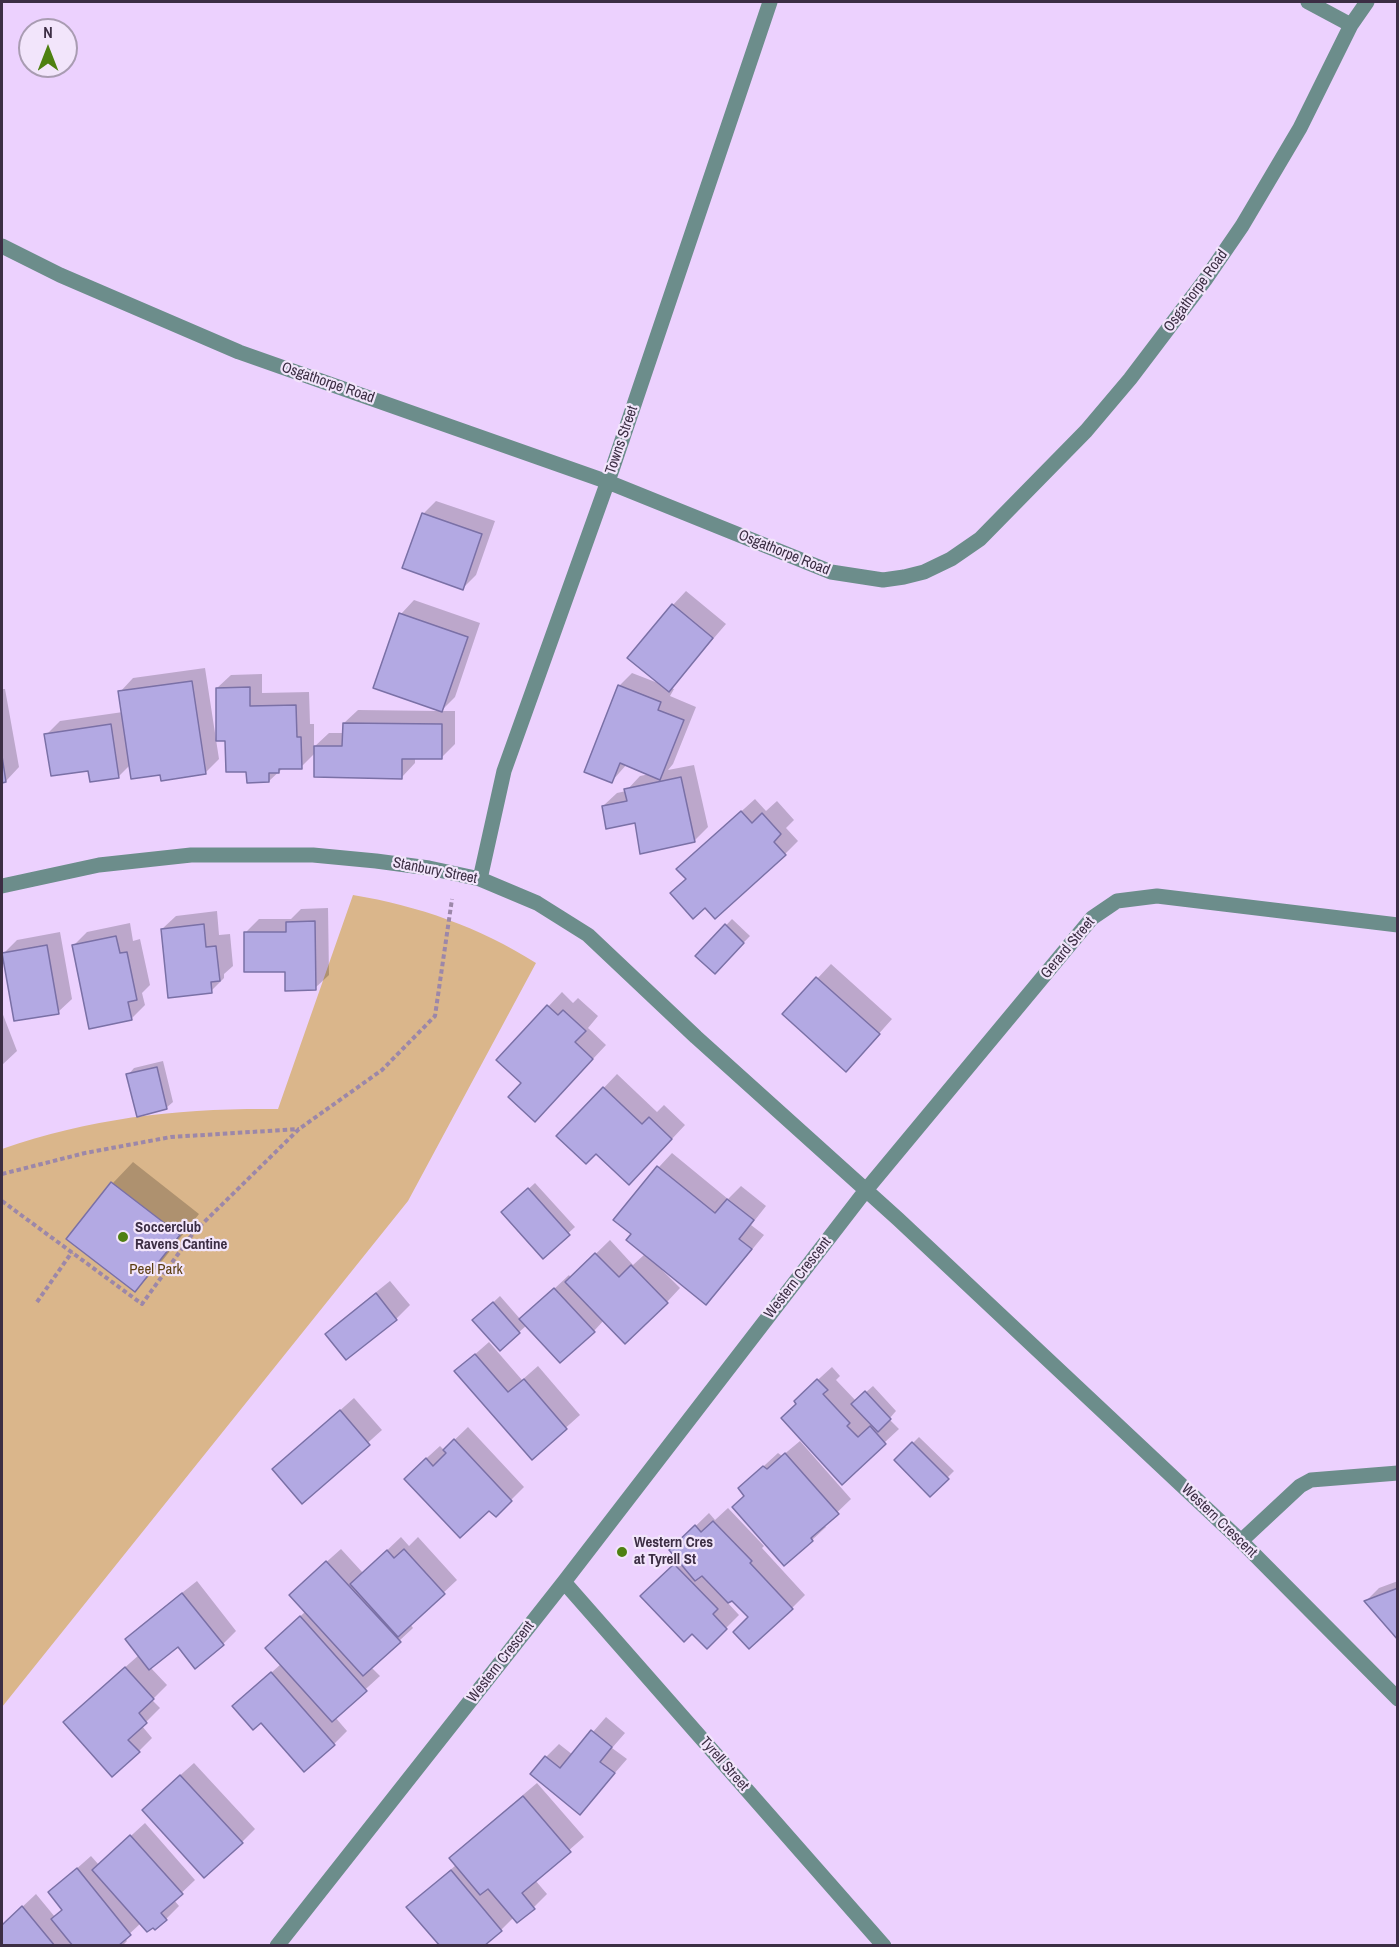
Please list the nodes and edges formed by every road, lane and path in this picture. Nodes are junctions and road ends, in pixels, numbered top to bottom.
1 (770, 2) edge
2 (1308, 2) edge
3 (1367, 2) edge
4 (1351, 25) junction
5 (2, 246) edge
6 (608, 482) junction
7 (456, 874) junction
8 (480, 879) junction
9 (2, 886) edge
10 (1396, 920) edge
11 (299, 1129) junction
12 (2, 1174) edge
13 (866, 1190) junction
14 (2, 1201) edge
15 (72, 1252) junction
16 (37, 1302) dead end
17 (1398, 1473) edge
18 (1241, 1541) junction
19 (564, 1582) junction
20 (1398, 1699) edge
21 (277, 1946) edge
22 (884, 1946) edge

1 - 6 street, Towns Street
2 - 4 street
3 - 4 street, Osgathorpe Road
4 - 6 street, Osgathorpe Road
5 - 6 street, Osgathorpe Road
6 - 8 street, Towns Street
7 - 8 street, Stanbury Street
7 - 9 street, Stanbury Street
7 - 11 path
8 - 13 street, Stanbury Street
10 - 13 street, Gerard Street
11 - 12 path
11 - 15 path
13 - 18 street, Western Crescent
13 - 19 street, Western Crescent
14 - 15 path
15 - 16 path
17 - 18 street
18 - 20 street, Western Crescent
19 - 21 street, Western Crescent
19 - 22 street, Tyrell Street

